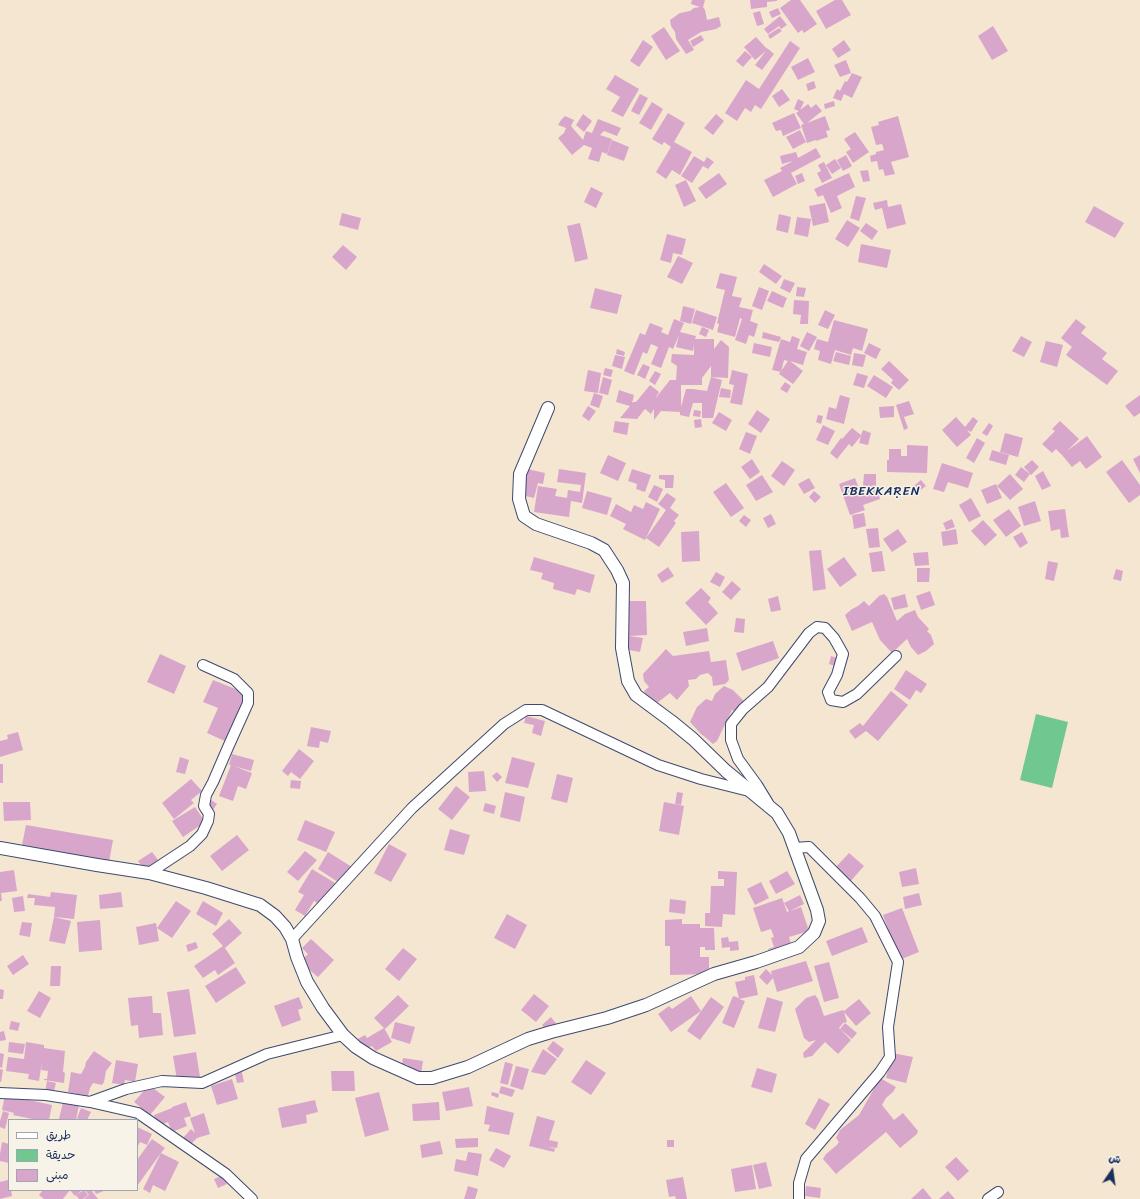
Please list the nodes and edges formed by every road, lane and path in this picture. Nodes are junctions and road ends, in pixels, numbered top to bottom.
1 (548, 408) dead end
2 (896, 656) dead end
3 (203, 665) dead end
4 (750, 791) junction
5 (771, 808) junction
6 (0, 848) edge
7 (794, 848) junction
8 (149, 873) junction
9 (292, 939) junction
10 (343, 1035) junction
11 (0, 1093) edge
12 (90, 1102) junction
13 (998, 1192) dead end
14 (252, 1199) edge
15 (799, 1199) edge
16 (988, 1199) edge

1 - 4 street
2 - 5 street
3 - 8 street
4 - 5 street
4 - 9 street
5 - 7 street
6 - 8 street
7 - 10 street
7 - 15 street
8 - 9 street
9 - 10 street
10 - 12 street
11 - 12 street
12 - 14 street
13 - 16 street

